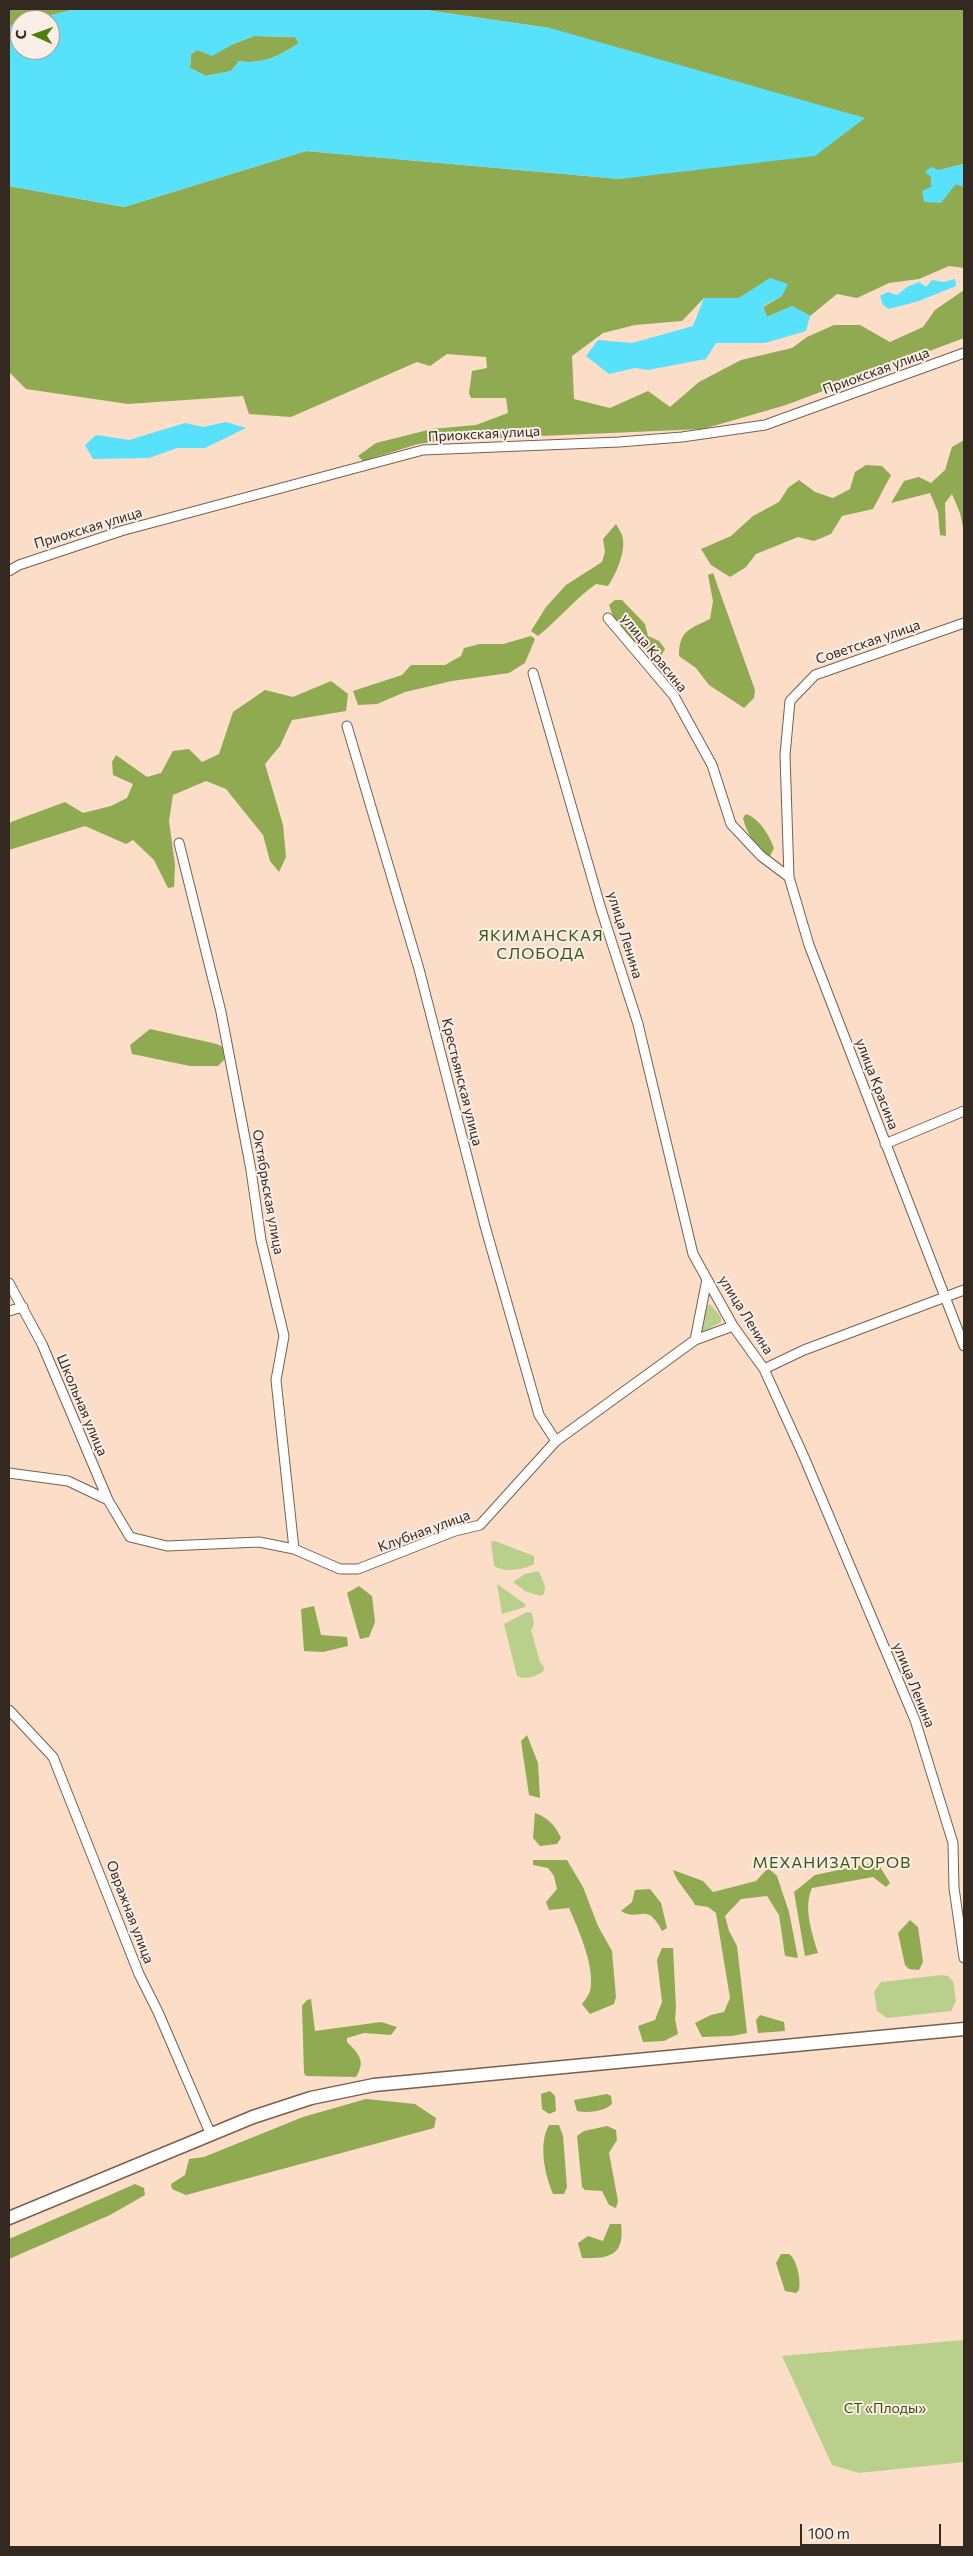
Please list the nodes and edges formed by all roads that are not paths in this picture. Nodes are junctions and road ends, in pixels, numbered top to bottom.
1 (964, 353) edge
2 (9, 571) edge
3 (608, 618) dead end
4 (964, 623) edge
5 (533, 672) dead end
6 (790, 701) joint
7 (347, 726) dead end
8 (178, 843) dead end
9 (790, 877) junction
10 (964, 1111) edge
11 (885, 1144) junction
12 (707, 1279) junction
13 (9, 1283) edge
14 (964, 1290) edge
15 (947, 1297) junction
16 (23, 1307) junction
17 (9, 1311) edge
18 (733, 1326) junction
19 (695, 1340) junction
20 (964, 1346) edge
21 (764, 1369) junction
22 (556, 1440) junction
23 (9, 1473) edge
24 (108, 1500) junction
25 (130, 1537) joint
26 (294, 1549) junction
27 (9, 1710) edge
28 (964, 1958) edge
29 (964, 2029) edge
30 (211, 2135) junction
31 (9, 2218) edge

1 - 2 street, Приокская улица
3 - 9 street, улица Красина
4 - 6 street, Советская улица
5 - 12 street, улица Ленина
6 - 9 street, улица Красина
7 - 22 street, Крестьянская улица
8 - 26 street, Октябрьская улица
9 - 11 street, улица Красина
10 - 11 street
11 - 15 street, улица Красина
12 - 18 street, улица Ленина
12 - 19 street
13 - 16 street, Школьная улица
14 - 15 street
15 - 20 street, улица Красина
15 - 21 street
16 - 17 street
16 - 24 street, Школьная улица
18 - 19 street, Клубная улица
18 - 21 street, улица Ленина
19 - 22 street, Клубная улица
21 - 28 street, улица Ленина
22 - 26 street, Клубная улица
23 - 24 street
24 - 25 street, Школьная улица
25 - 26 street, Клубная улица
27 - 30 street, Овражная улица
29 - 30 main road
30 - 31 main road

